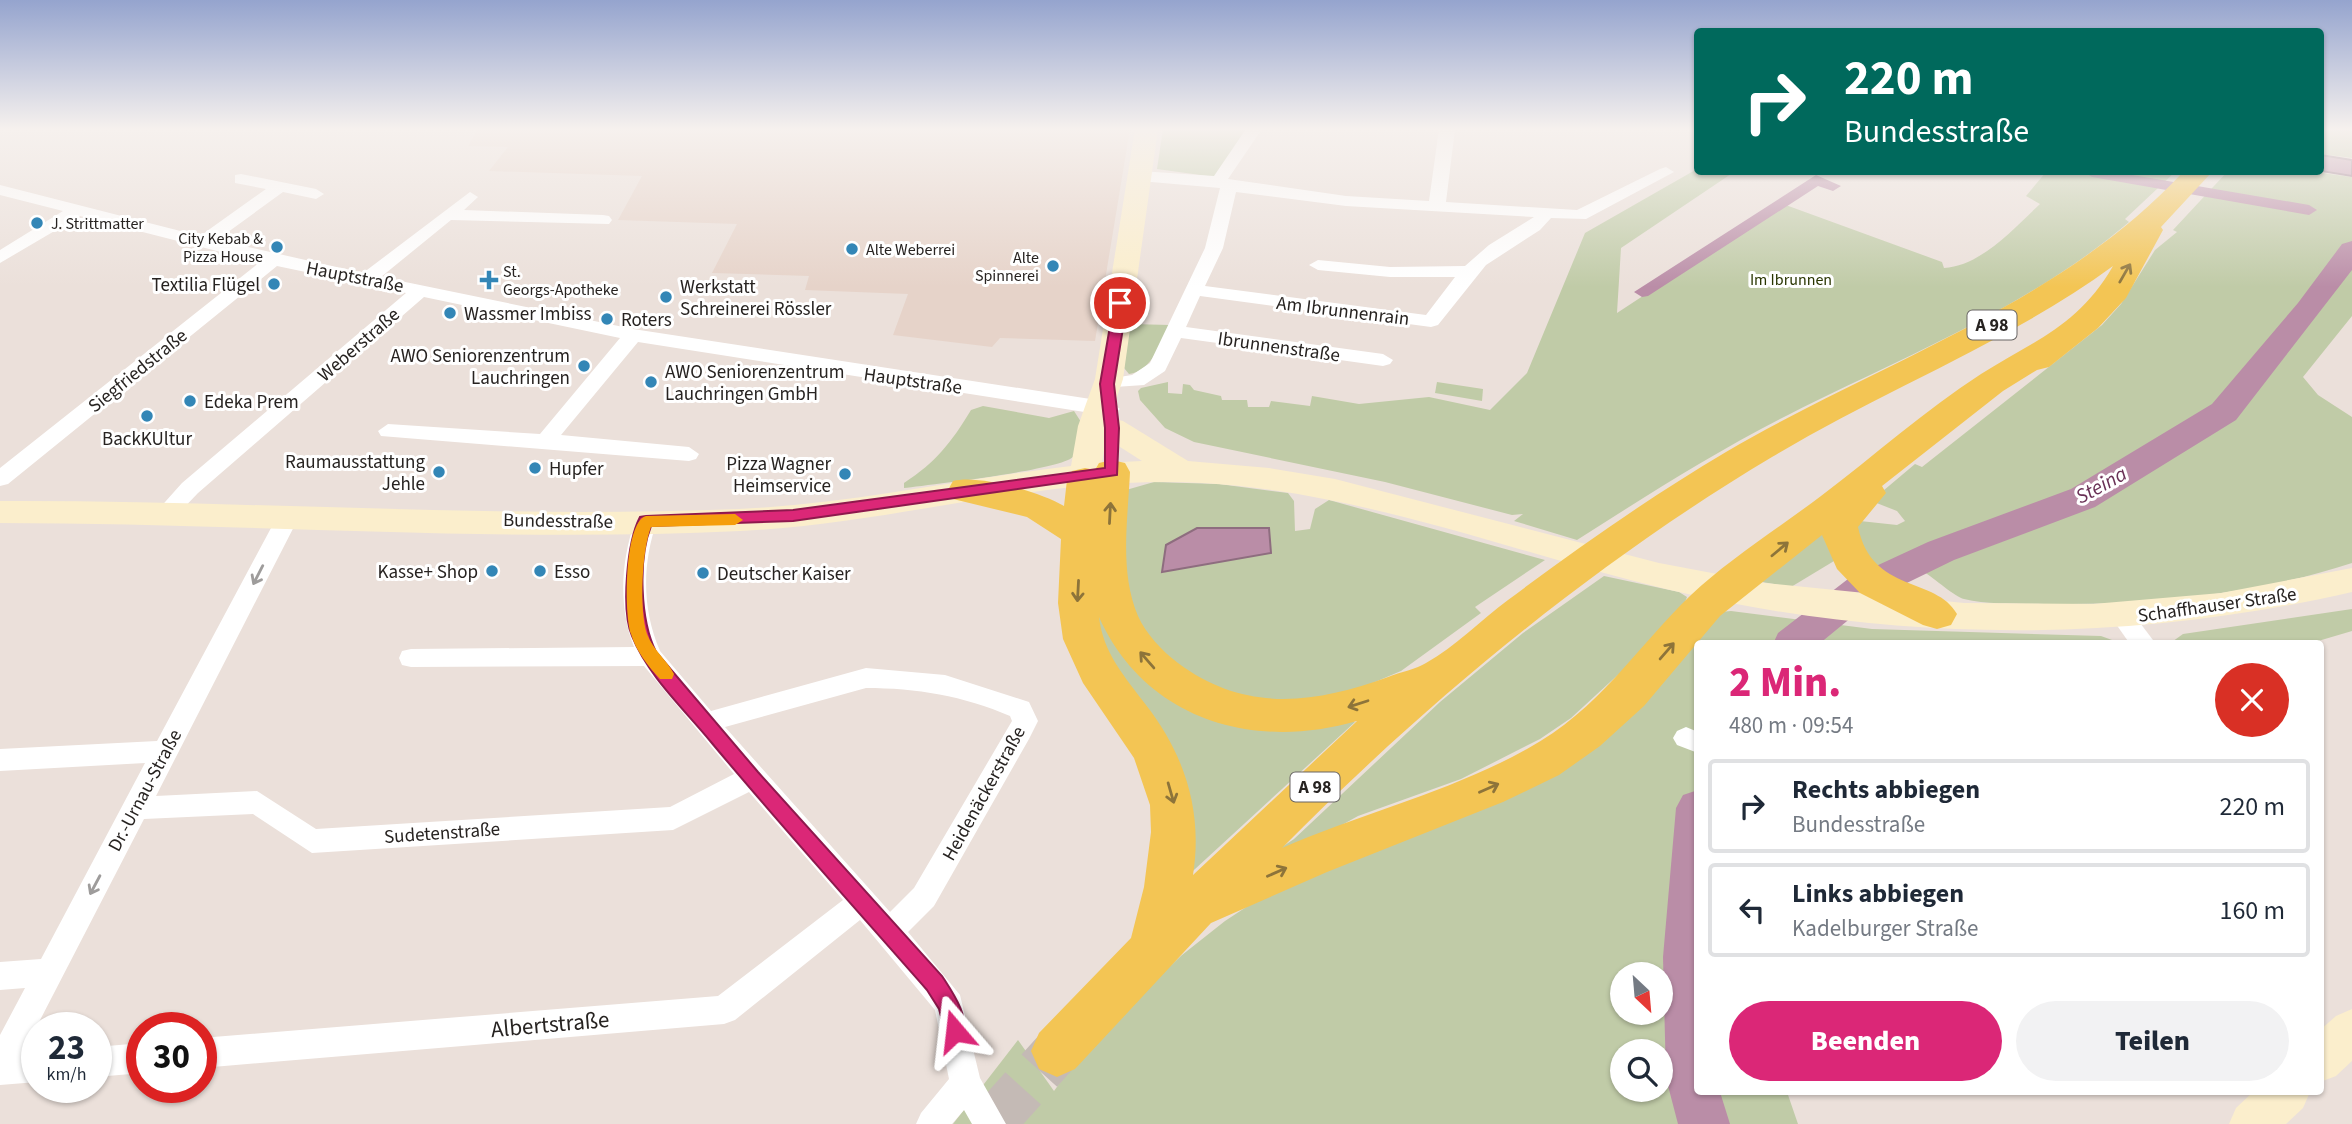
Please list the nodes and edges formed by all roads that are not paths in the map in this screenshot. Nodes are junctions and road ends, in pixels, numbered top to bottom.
1 (253, 181) edge
2 (1139, 181) edge
3 (1197, 181) edge
4 (1440, 181) edge
5 (1647, 181) edge
6 (2189, 181) edge
7 (1224, 184) junction
8 (280, 187) junction
9 (0, 190) edge
10 (316, 194) dead end
11 (470, 197) dead end
12 (1437, 207) junction
13 (74, 212) junction
14 (1546, 214) junction
15 (447, 215) junction
16 (2153, 219) junction
17 (603, 220) dead end
18 (201, 243) junction
19 (0, 258) edge
20 (274, 260) junction
21 (1318, 265) dead end
22 (1469, 271) junction
23 (367, 279) junction
24 (422, 289) junction
25 (1193, 290) junction
26 (1175, 331) junction
27 (633, 335) junction
28 (2057, 344) junction
29 (1382, 360) dead end
30 (1107, 407) junction
31 (388, 431) dead end
32 (545, 441) junction
33 (689, 454) dead end
34 (1182, 471) junction
35 (1099, 473) junction
36 (0, 480) edge
37 (966, 490) junction
38 (169, 511) junction
39 (0, 512) edge
40 (289, 515) junction
41 (646, 521) junction
42 (1082, 534) junction
43 (2352, 580) edge
44 (1726, 590) junction
45 (1919, 610) junction
46 (2123, 617) junction
47 (2141, 640) edge
48 (650, 656) junction
49 (411, 658) dead end
50 (1445, 673) junction
51 (707, 722) junction
52 (165, 751) junction
53 (0, 760) edge
54 (752, 777) junction
55 (135, 808) junction
56 (862, 902) junction
57 (1192, 909) junction
58 (890, 931) junction
59 (1152, 951) junction
60 (49, 972) junction
61 (0, 976) edge
62 (2352, 1031) edge
63 (1057, 1051) tunnel mouth
64 (217, 1052) edge
65 (2324, 1056) edge
66 (21, 1067) edge
67 (0, 1068) edge
68 (966, 1083) junction
69 (2284, 1095) edge
70 (932, 1124) edge
71 (990, 1124) edge
72 (2252, 1124) edge

1 - 8 street
2 - 30 main road
3 - 7 street
4 - 12 street
5 - 14 street
6 - 16 highway, A 98
7 - 12 street
7 - 25 street
8 - 10 street
8 - 18 street
9 - 13 street, Hauptstraße
11 - 15 street
12 - 14 street
13 - 18 street, Hauptstraße
13 - 19 street
14 - 22 street, Am Ibrunnenrain
15 - 17 street
15 - 23 street
28 -> 16 highway
16 - 50 highway, A 98
18 - 20 street, Hauptstraße
20 - 23 street, Hauptstraße
20 - 36 street, Siegfriedstraße
21 - 22 street
22 - 25 street, Am Ibrunnenrain
23 - 24 street, Hauptstraße
24 - 27 street, Hauptstraße
24 - 38 street, Weberstraße
25 - 26 street
26 - 29 street, Ibrunnenstraße
26 - 30 street
27 - 30 street, Hauptstraße
27 - 32 street
44 -> 28 highway
28 - 45 highway
30 - 34 main road
30 - 35 main road
31 - 32 street
32 - 33 street
34 - 35 main road, Bundesstraße
34 - 44 main road, Bundesstraße
35 - 37 main road, Bundesstraße
35 - 42 highway
50 -> 35 highway
37 - 41 main road, Bundesstraße
37 - 42 highway
38 - 39 main road, Bundesstraße
38 - 40 main road, Bundesstraße
40 - 41 main road, Bundesstraße
40 -> 52 street, Dr.-Urnau-Straße
41 - 48 street
42 -> 59 highway
43 - 46 main road, Schaffhauser Straße
44 - 45 main road, Schaffhauser Straße
57 -> 44 highway
45 - 46 main road, Schaffhauser Straße
46 - 47 street, Schaffhauser Straße
48 - 49 street
48 - 51 street
50 - 57 highway, A 98
51 - 54 street
51 - 58 street, Heidenäckerstraße
52 - 53 street
52 - 55 street, Dr.-Urnau-Straße
54 - 55 street, Sudetenstraße
54 - 56 street
55 -> 60 street, Dr.-Urnau-Straße
56 - 58 street
56 - 64 street, Albertstraße
57 - 59 highway, A 98
58 - 68 street
59 - 63 highway, A 98
60 - 61 street
60 - 67 street, Dr.-Urnau-Straße
62 - 65 main road
66 - 67 street
68 - 70 street
68 - 71 street
69 - 72 main road

